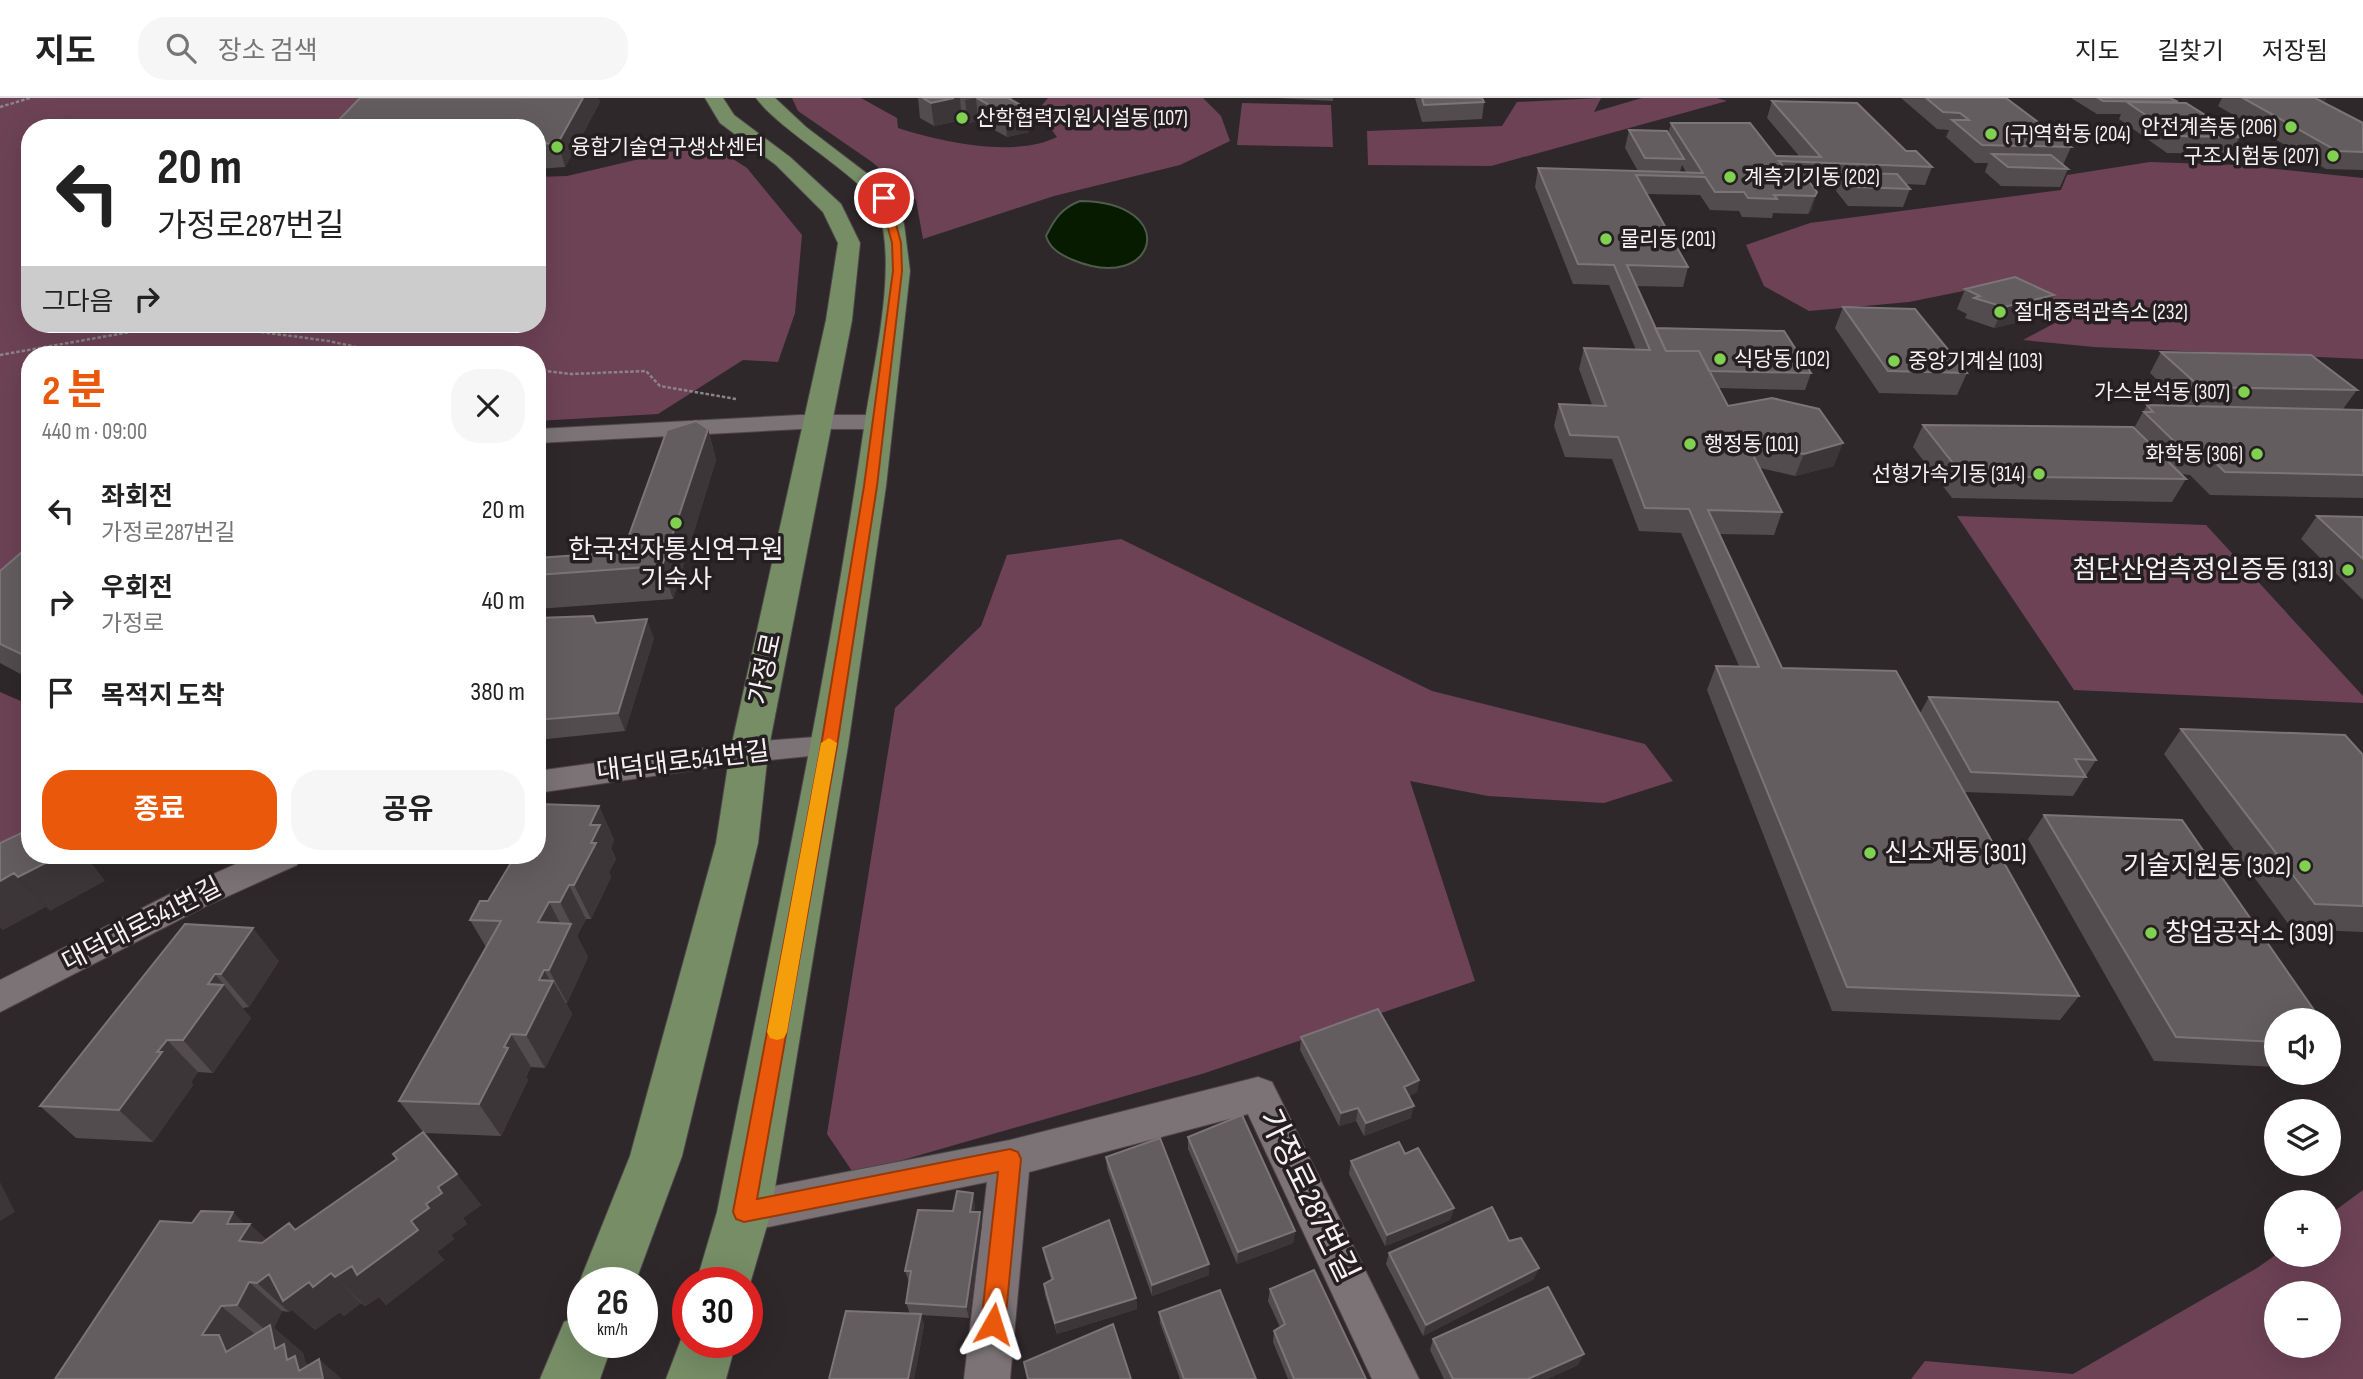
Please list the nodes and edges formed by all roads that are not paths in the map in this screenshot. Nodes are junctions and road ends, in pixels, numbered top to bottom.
1 (714, 98) edge
2 (765, 98) edge
3 (817, 422) junction
4 (877, 422) junction
5 (546, 436) edge
6 (829, 746) junction
7 (749, 752) junction
8 (546, 781) edge
9 (267, 864) edge
10 (0, 998) edge
11 (1010, 1159) junction
12 (744, 1212) junction
13 (613, 1267) edge
14 (729, 1267) edge
15 (578, 1358) edge
16 (702, 1358) edge
17 (570, 1379) edge
18 (696, 1379) edge
19 (987, 1379) edge
20 (1396, 1379) edge

1 - 3 main road, 가정로
2 - 4 main road
3 - 4 street
3 - 5 street
3 - 7 main road, 가정로
4 - 6 main road
6 - 7 street, 대덕대로541번길
6 - 12 main road
7 - 8 street, 대덕대로541번길
7 - 13 main road, 가정로
9 - 10 street, 대덕대로541번길
11 - 12 street, 가정로287번길
11 - 19 street
11 - 20 street, 가정로287번길
12 - 14 main road
15 - 17 main road
16 - 18 main road

